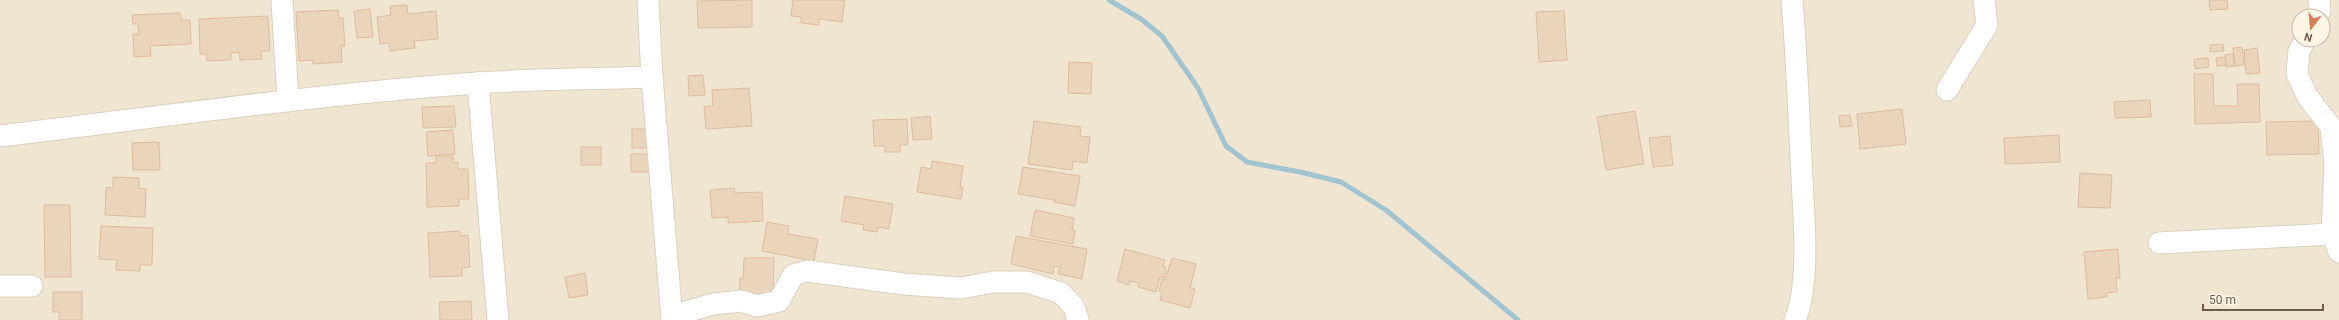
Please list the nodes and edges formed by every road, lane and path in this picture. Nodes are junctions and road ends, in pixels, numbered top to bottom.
1 (282, 0) edge
2 (648, 0) edge
3 (1792, 0) edge
4 (1984, 0) edge
5 (2301, 48) edge
6 (652, 77) junction
7 (478, 83) junction
8 (1947, 90) dead end
9 (288, 101) junction
10 (0, 136) edge
11 (2159, 243) dead end
12 (2335, 243) edge
13 (0, 286) edge
14 (32, 286) dead end
15 (672, 318) edge
16 (498, 320) edge
17 (1078, 320) edge
18 (1795, 320) edge

1 - 9 street
2 - 6 street
3 - 18 street
4 - 8 street
5 - 12 street
6 - 7 street
6 - 15 street
7 - 9 street
7 - 16 street
9 - 10 street
11 - 12 street
13 - 14 street
15 - 17 street

